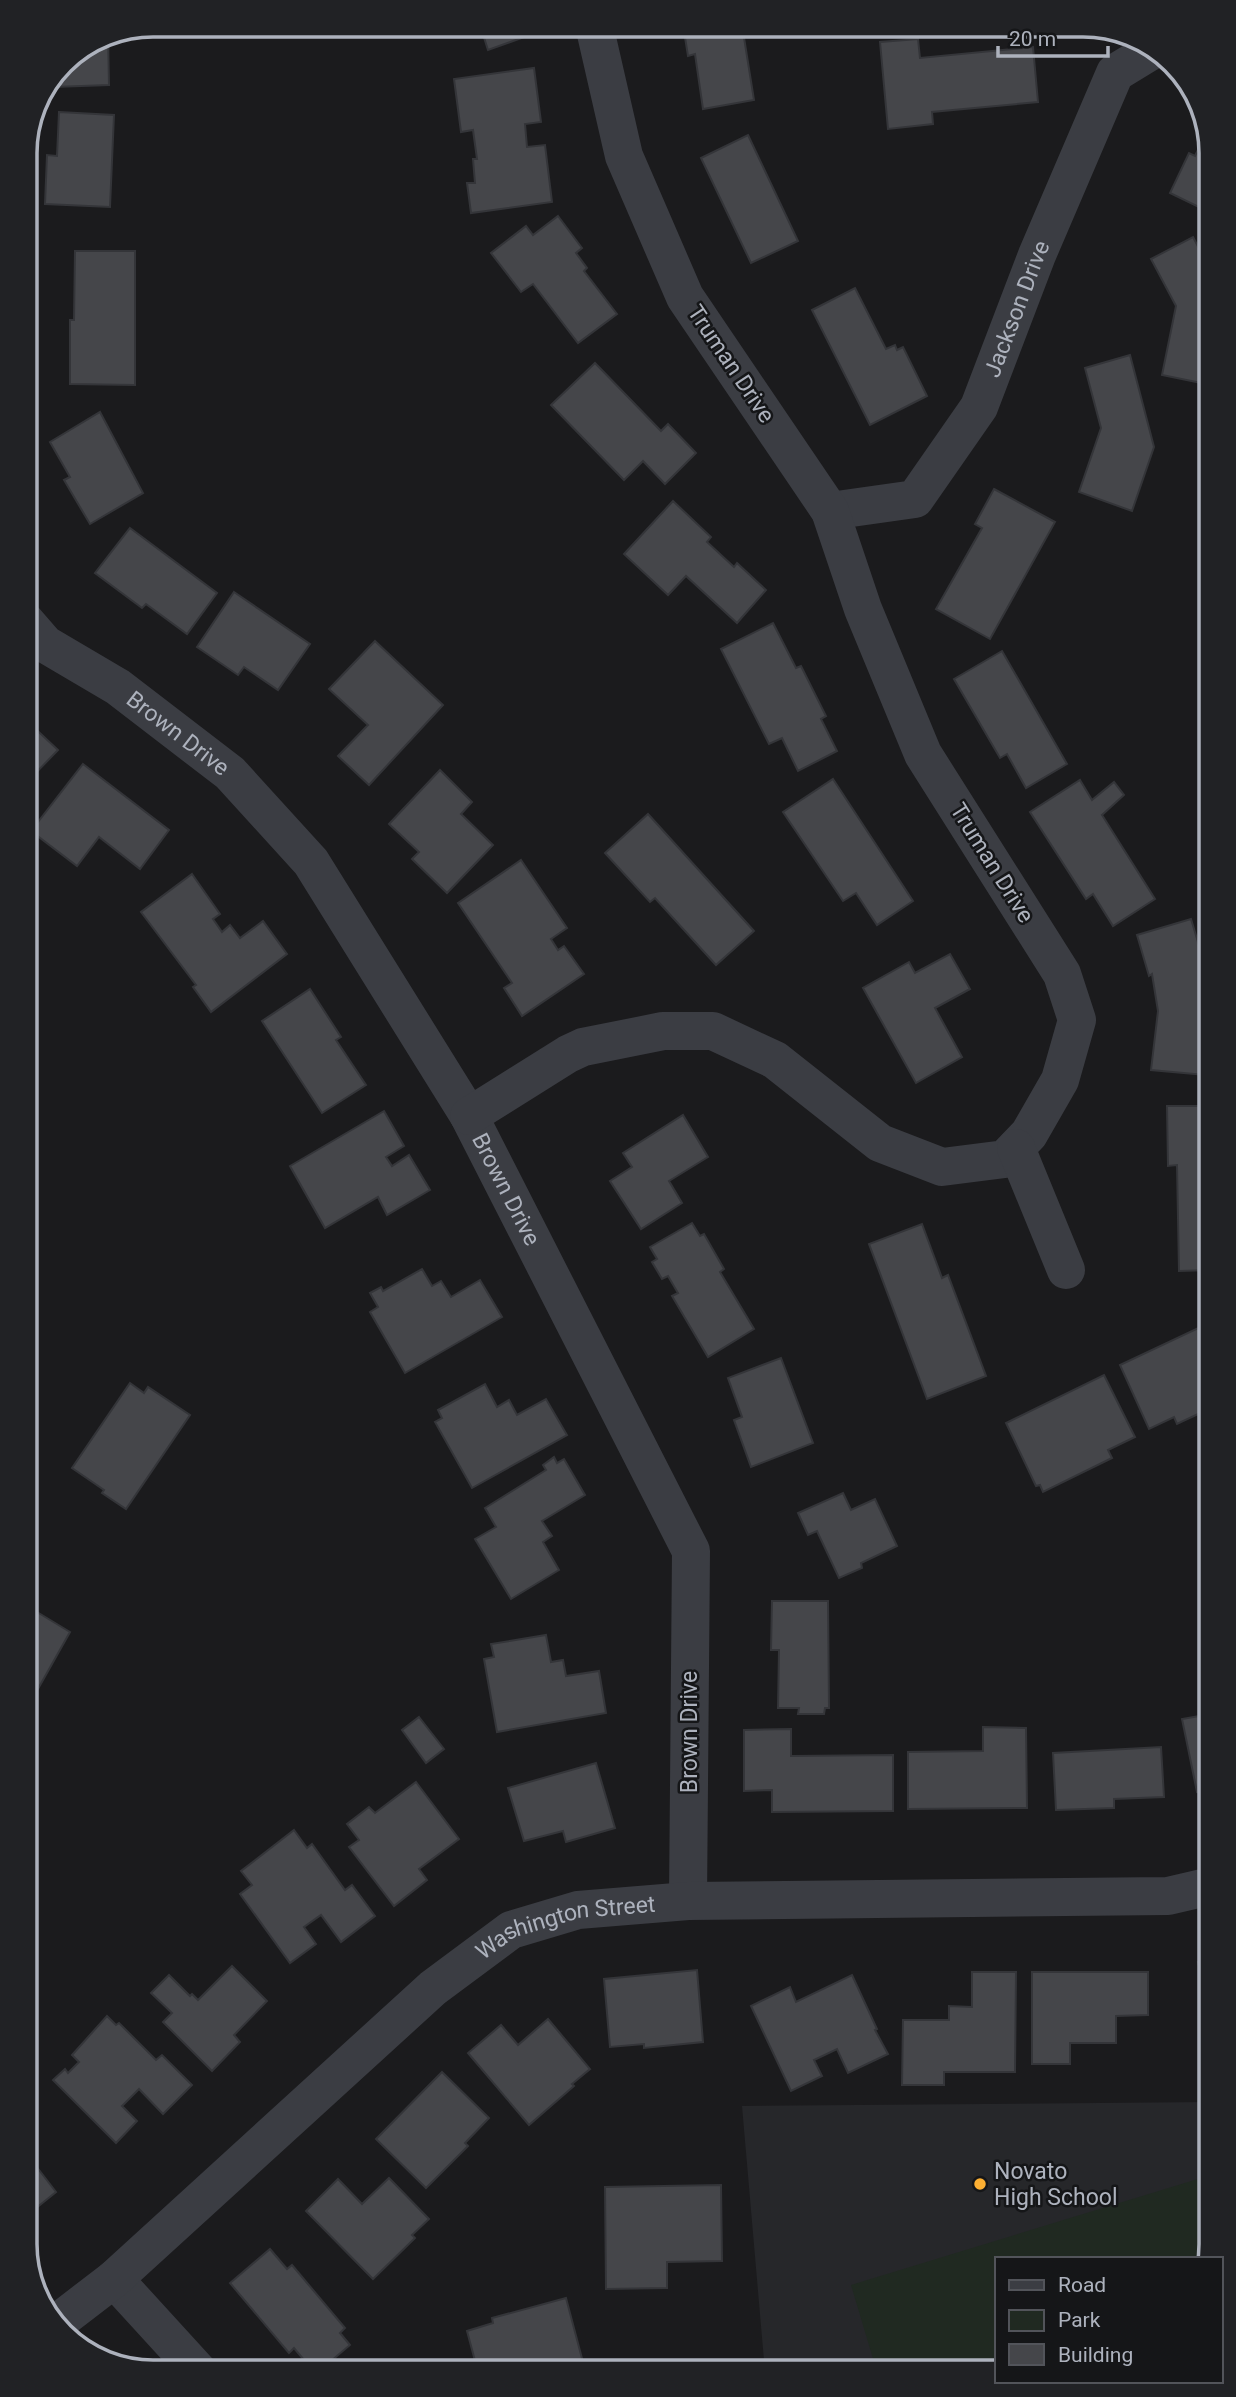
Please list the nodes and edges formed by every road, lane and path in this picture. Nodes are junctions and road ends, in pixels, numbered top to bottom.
1 (597, 37) edge
2 (1145, 55) edge
3 (830, 510) junction
4 (37, 635) edge
5 (469, 1116) junction
6 (1016, 1148) junction
7 (1066, 1270) dead end
8 (1199, 1889) edge
9 (688, 1901) junction
10 (114, 2279) junction
11 (64, 2318) edge
12 (188, 2360) edge

1 - 3 street, Truman Drive
2 - 3 street, Jackson Drive
3 - 6 street, Truman Drive
4 - 5 street, Brown Drive
5 - 6 street, Truman Drive
5 - 9 street, Brown Drive
6 - 7 street
8 - 9 street, Washington Street
9 - 10 street, Washington Street
10 - 11 street, Washington Street
10 - 12 street

